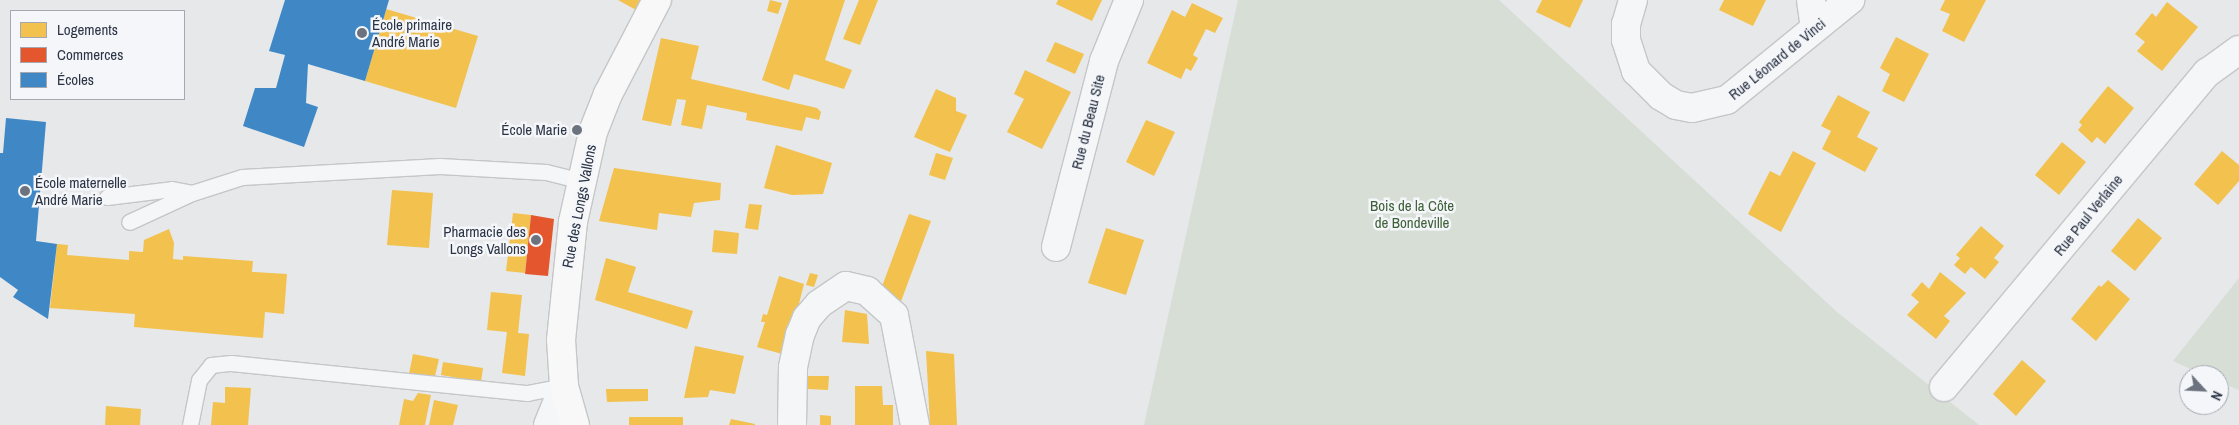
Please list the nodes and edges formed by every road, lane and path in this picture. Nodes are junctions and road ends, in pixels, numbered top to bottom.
1 (657, 0) edge
2 (1129, 0) edge
3 (1633, 0) edge
4 (1811, 0) edge
5 (1850, 0) edge
6 (1815, 28) junction
7 (2239, 50) edge
8 (581, 181) junction
9 (192, 193) junction
10 (107, 196) dead end
11 (129, 222) dead end
12 (1056, 247) dead end
13 (564, 386) junction
14 (1944, 387) dead end
15 (190, 425) edge
16 (548, 425) edge
17 (575, 425) edge
18 (792, 425) edge
19 (915, 425) edge

1 - 8 street, Rue des Longs Vallons
2 - 12 street, Rue du Beau Site
3 - 6 street, Rue Léonard de Vinci
4 - 6 street
5 - 6 street, Rue Léonard de Vinci
7 - 14 street, Rue Paul Verlaine
8 - 9 lane
8 - 13 street, Rue des Longs Vallons
9 - 10 lane
9 - 11 lane
13 - 15 lane
13 - 16 street
13 - 17 street, Rue des Longs Vallons
18 - 19 street

